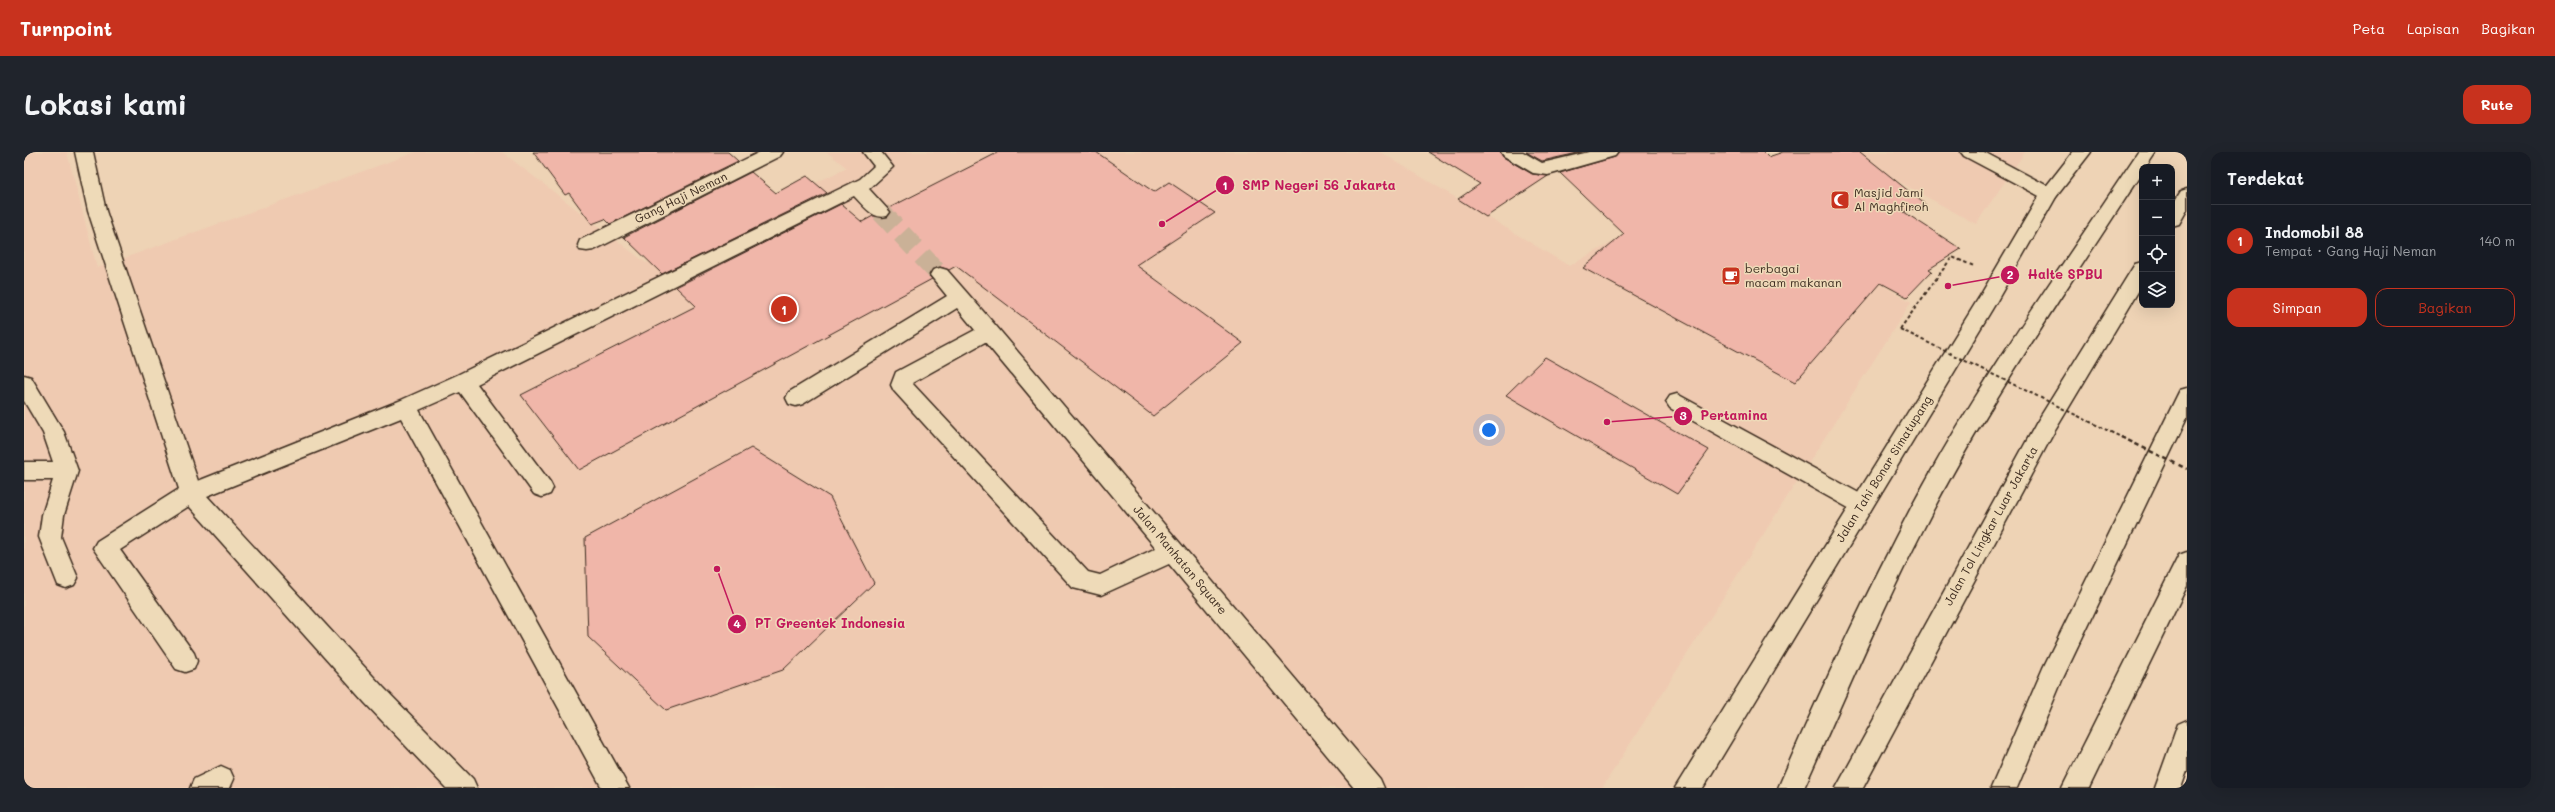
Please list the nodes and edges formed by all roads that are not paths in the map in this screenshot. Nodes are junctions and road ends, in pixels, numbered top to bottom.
1 (84, 152) edge
2 (774, 152) edge
3 (872, 152) edge
4 (1510, 152) edge
5 (1609, 152) edge
6 (1970, 152) edge
7 (2082, 152) edge
8 (2148, 152) edge
9 (857, 188) junction
10 (2050, 194) junction
11 (2187, 195) edge
12 (881, 212) tunnel mouth
13 (2175, 215) edge
14 (587, 245) dead end
15 (2140, 272) edge
16 (940, 275) tunnel mouth
17 (958, 298) junction
18 (989, 331) junction
19 (464, 381) junction
20 (26, 392) edge
21 (2187, 396) edge
22 (796, 398) dead end
23 (1677, 402) dead end
24 (406, 407) junction
25 (24, 471) edge
26 (67, 471) junction
27 (542, 488) dead end
28 (191, 493) junction
29 (1862, 505) junction
30 (1174, 551) junction
31 (2187, 562) edge
32 (66, 578) dead end
33 (185, 661) dead end
34 (2187, 732) edge
35 (464, 788) edge
36 (616, 788) edge
37 (1371, 788) edge
38 (1688, 788) edge
39 (1791, 788) edge
40 (1849, 788) edge
41 (2004, 788) edge
42 (2076, 788) edge
43 (2168, 788) edge

1 - 28 main road
2 - 14 main road, Gang Haji Neman
3 - 9 main road
4 - 5 main road
6 - 10 main road
7 - 10 main road, Jalan Tahi Bonar Simatupang
8 - 39 main road
9 - 12 main road
9 - 19 main road
10 - 29 main road, Jalan Tahi Bonar Simatupang
11 - 13 main road
15 - 40 main road, Jalan Tol Lingkar Luar Jakarta
16 - 17 main road, Jalan Manhatan Square
17 - 18 main road, Jalan Manhatan Square
17 - 22 main road
18 - 30 main road, Jalan Manhatan Square
18 - 30 main road
19 - 24 main road
19 - 27 main road
20 - 26 main road
21 - 41 main road
23 - 29 main road
24 - 28 main road
24 - 36 main road
25 - 26 main road
26 - 32 main road
28 - 33 main road
28 - 35 main road
29 - 38 main road, Jalan Tahi Bonar Simatupang
30 - 37 main road, Jalan Manhatan Square
31 - 42 main road
34 - 43 main road

